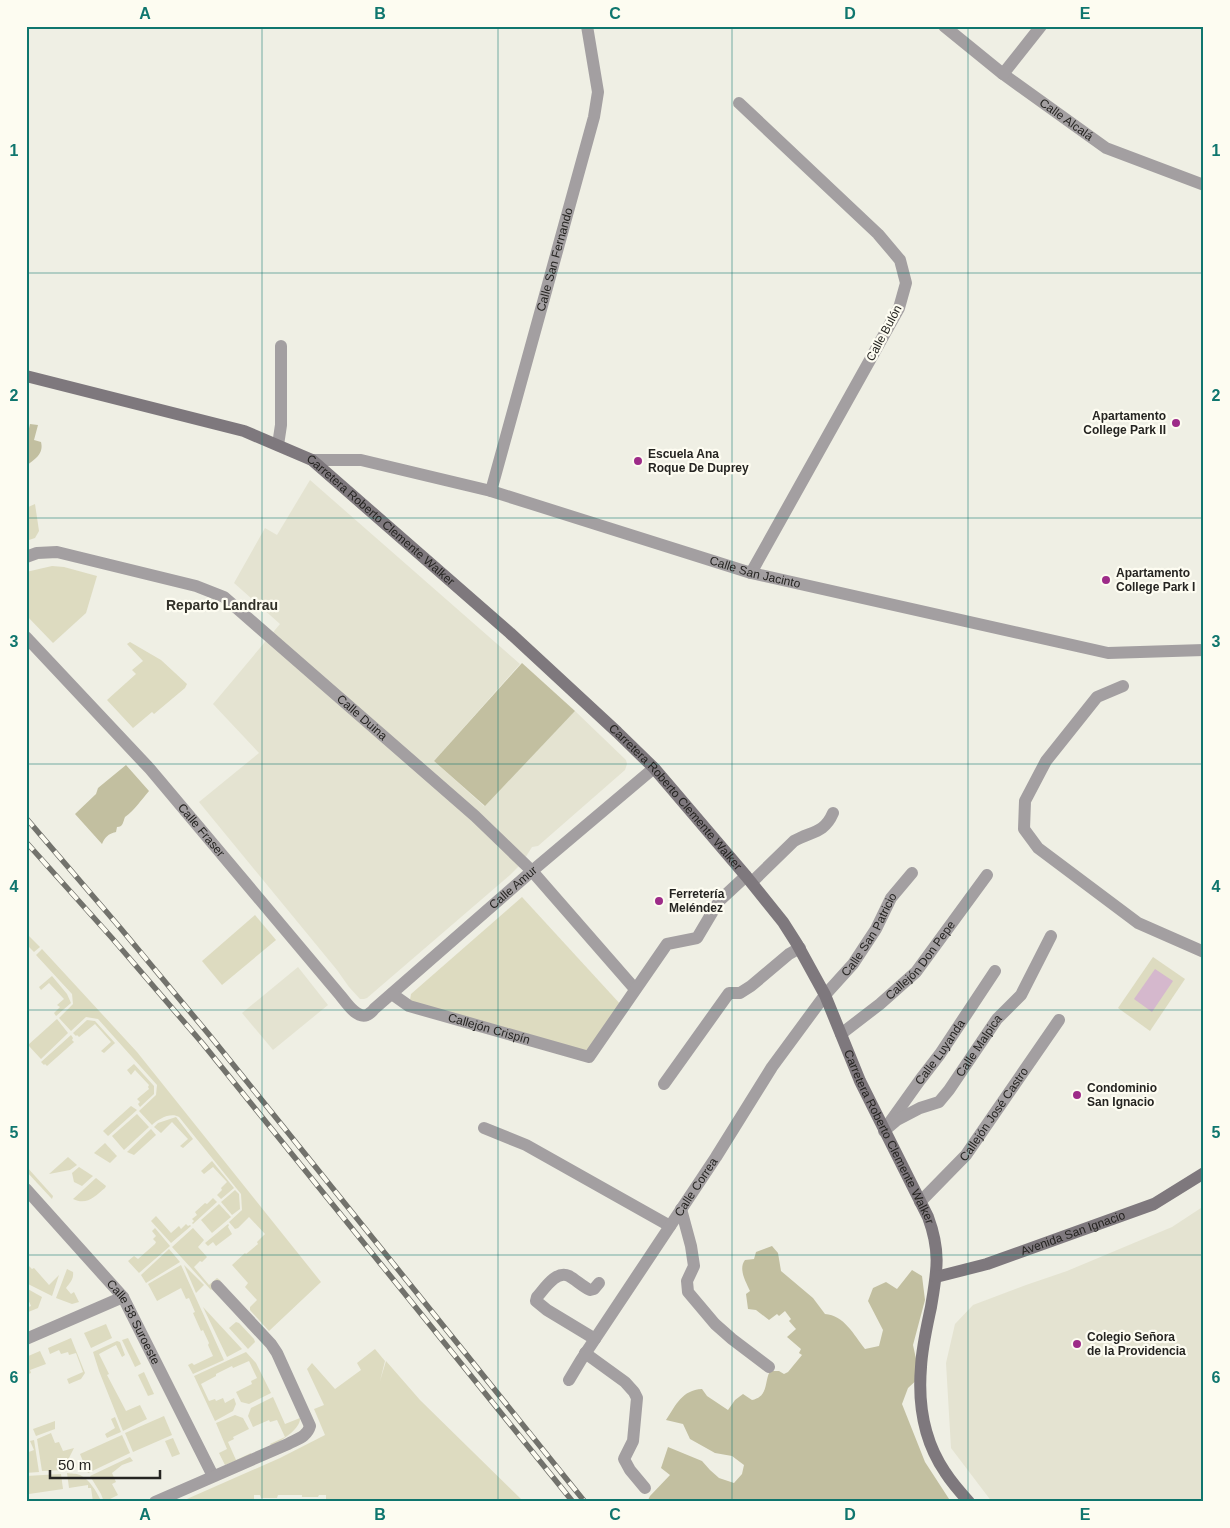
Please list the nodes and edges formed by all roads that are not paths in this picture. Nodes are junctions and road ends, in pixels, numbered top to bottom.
1 (587, 26) edge
2 (944, 26) edge
3 (1041, 26) edge
4 (1003, 74) junction
5 (739, 103) dead end
6 (1204, 185) edge
7 (281, 346) dead end
8 (26, 376) edge
9 (278, 445) junction
10 (312, 460) junction
11 (491, 491) junction
12 (26, 557) edge
13 (750, 573) junction
14 (26, 637) edge
15 (1204, 650) edge
16 (1123, 686) dead end
17 (654, 768) junction
18 (833, 813) dead end
19 (532, 871) junction
20 (912, 873) dead end
21 (987, 875) dead end
22 (749, 879) junction
23 (1051, 936) dead end
24 (800, 948) junction
25 (1204, 952) edge
26 (996, 972) dead end
27 (635, 989) junction
28 (392, 994) junction
29 (825, 995) junction
30 (374, 1009) joint
31 (1059, 1020) dead end
32 (841, 1034) junction
33 (664, 1084) dead end
34 (484, 1128) dead end
35 (884, 1130) junction
36 (1204, 1173) edge
37 (26, 1189) edge
38 (920, 1202) junction
39 (681, 1210) junction
40 (670, 1226) junction
41 (936, 1277) junction
42 (599, 1283) dead end
43 (217, 1286) dead end
44 (123, 1297) junction
45 (26, 1339) edge
46 (595, 1339) junction
47 (585, 1354) junction
48 (769, 1368) dead end
49 (569, 1380) dead end
50 (213, 1476) junction
51 (645, 1488) dead end
52 (155, 1502) edge
53 (969, 1502) edge

1 - 11 street, Calle San Fernando
2 - 4 street, Calle Alcalá
3 - 4 street
4 - 6 street, Calle Alcalá
5 - 13 street, Calle Bulón
7 - 9 street
8 - 9 main road, Carretera Roberto Clemente Walker
9 - 10 main road, Carretera Roberto Clemente Walker
10 - 11 street, Calle San Jacinto
10 - 17 main road, Carretera Roberto Clemente Walker
11 - 13 street, Calle San Jacinto
12 - 19 street, Calle Duina
13 - 15 street, Calle San Jacinto
14 - 30 street, Calle Fraser
16 - 25 street
17 - 19 street, Calle Amur
17 - 22 main road, Carretera Roberto Clemente Walker
18 - 22 street
19 - 27 street, Calle Duina
19 - 28 street, Calle Amur
20 - 29 street, Calle San Patricio
21 - 32 street, Callejón Don Pepe
22 - 24 main road, Carretera Roberto Clemente Walker
22 - 27 street
23 - 35 street, Calle Malpica
24 - 29 main road, Carretera Roberto Clemente Walker
24 - 33 street
26 - 35 street, Calle Luyanda
27 - 28 street, Callejón Crispín
28 - 30 street, Calle Amur
29 - 32 main road, Carretera Roberto Clemente Walker
29 - 39 street, Calle Correa
31 - 38 street, Callejón José Castro
32 - 35 main road, Carretera Roberto Clemente Walker
34 - 40 street
35 - 38 main road, Carretera Roberto Clemente Walker
36 - 41 main road, Avenida San Ignacio
37 - 44 street, Calle 58 Suroeste
38 - 41 main road, Carretera Roberto Clemente Walker
39 - 40 street, Calle Correa
39 - 48 street
40 - 46 street, Calle Correa
41 - 53 main road, Carretera Roberto Clemente Walker
42 - 46 street
43 - 50 street
44 - 45 street
44 - 50 street, Calle 58 Suroeste
46 - 47 street, Calle Correa
47 - 49 street, Calle Correa
47 - 51 street
50 - 52 street

